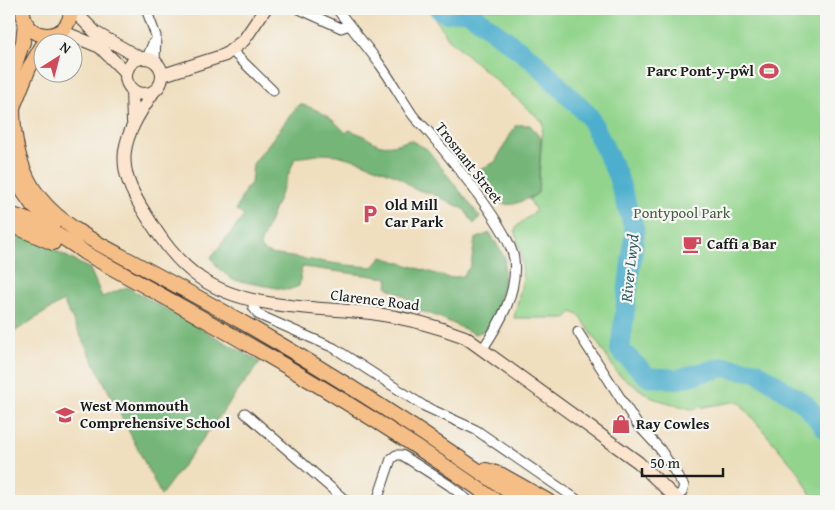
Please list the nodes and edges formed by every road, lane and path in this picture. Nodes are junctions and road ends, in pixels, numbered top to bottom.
1 (72, 9) edge
2 (146, 9) edge
3 (265, 9) edge
4 (299, 9) edge
5 (337, 9) edge
6 (24, 15) edge
7 (349, 25) junction
8 (35, 32) edge
9 (58, 32) edge
10 (82, 44) edge
11 (232, 51) junction
12 (153, 63) junction
13 (32, 64) edge
14 (126, 73) junction
15 (9, 82) edge
16 (132, 89) junction
17 (273, 90) dead end
18 (154, 91) junction
19 (11, 112) edge
20 (134, 122) junction
21 (9, 172) edge
22 (9, 182) edge
23 (9, 214) edge
24 (9, 224) edge
25 (89, 238) junction
26 (85, 253) junction
27 (254, 299) junction
28 (578, 332) dead end
29 (482, 350) junction
30 (245, 413) dead end
31 (474, 467) junction
32 (676, 500) edge
33 (346, 501) edge
34 (377, 501) edge
35 (469, 501) edge
36 (496, 501) edge
37 (522, 501) edge
38 (548, 501) edge
39 (579, 501) edge

1 - 9 main road
1 - 12 street
2 - 12 street
3 - 11 street
4 - 7 street
5 - 7 street, Trosnant Street
6 - 8 main road
6 - 15 main road
7 - 29 street, Trosnant Street
10 - 14 street
11 - 12 street
11 - 17 street
12 - 14 street
12 - 18 street
13 - 19 main road
14 - 16 street
16 - 18 street
16 - 20 street, Clarence Road
18 - 20 street, Clarence Road
19 - 25 main road
20 - 27 street, Clarence Road
21 - 22 main road
21 - 25 main road
23 - 26 main road
24 - 26 main road
25 - 31 main road
26 - 36 main road
27 - 29 street, Clarence Road
27 - 39 street
28 - 32 street
29 - 32 street, Clarence Road
30 - 33 street
31 - 37 main road
31 - 38 main road
34 - 35 street

